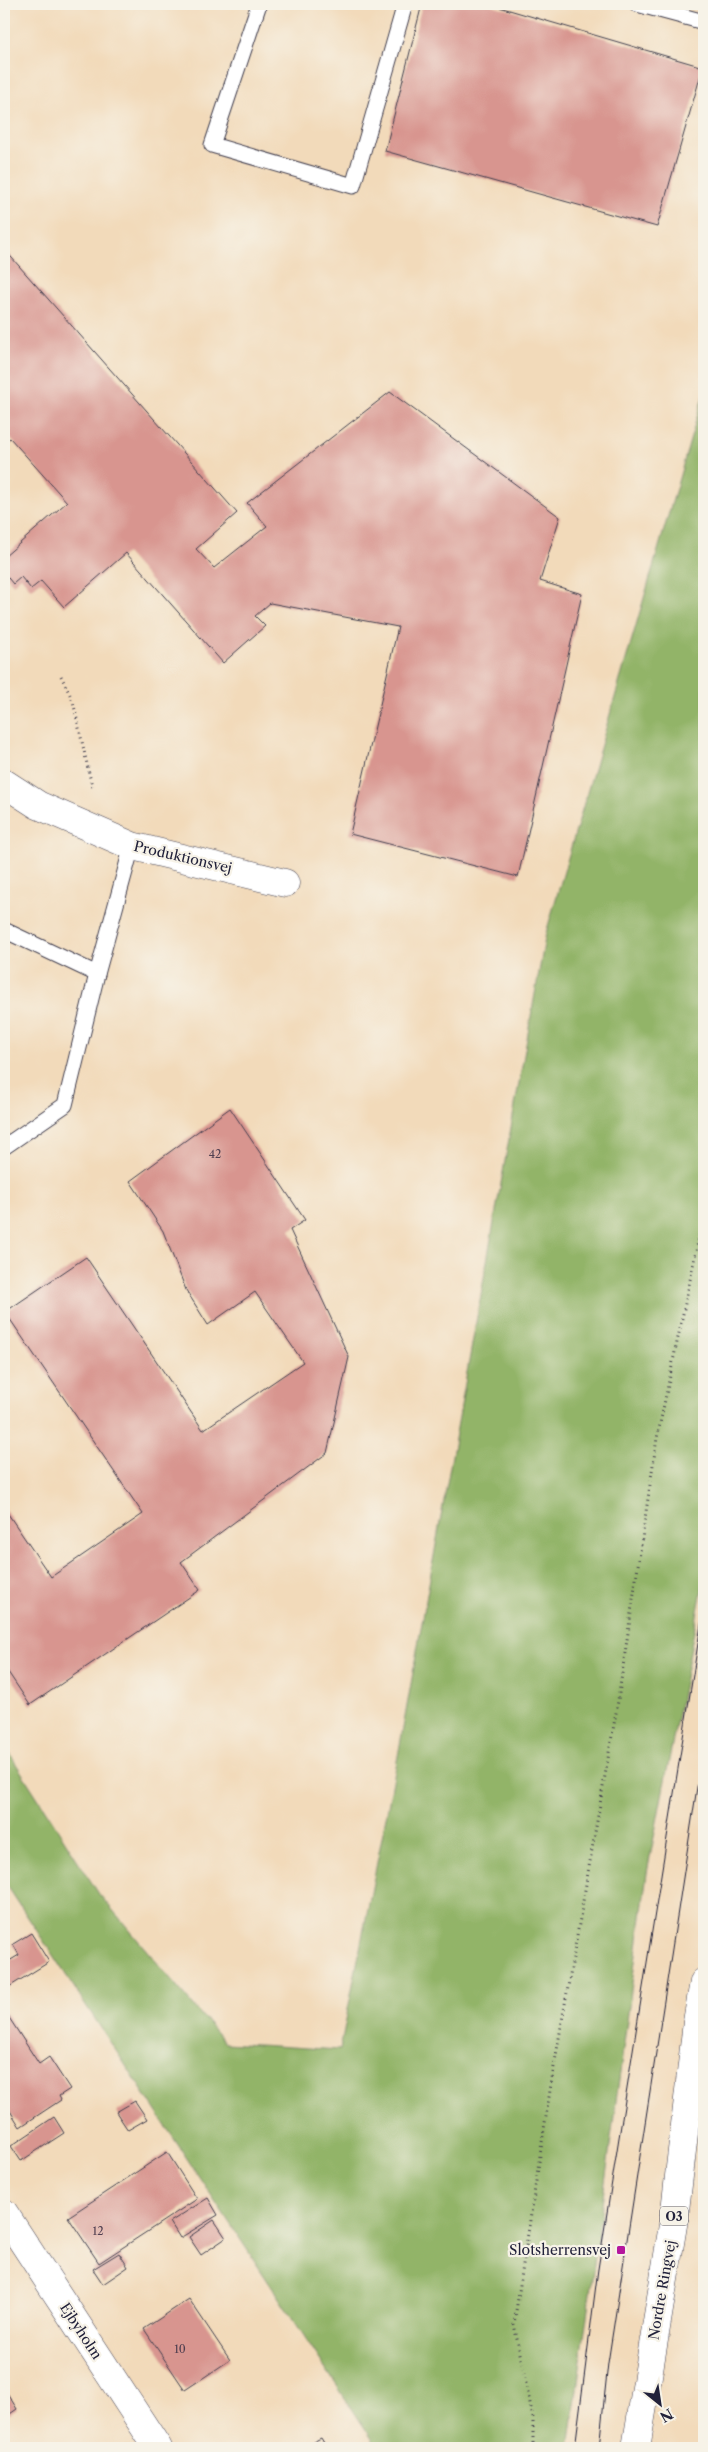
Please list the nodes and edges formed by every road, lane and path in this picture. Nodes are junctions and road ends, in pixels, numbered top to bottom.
1 (259, 4) edge
2 (405, 4) edge
3 (637, 4) edge
4 (704, 22) edge
5 (61, 676) dead end
6 (4, 783) edge
7 (90, 828) junction
8 (132, 846) junction
9 (285, 883) dead end
10 (4, 930) edge
11 (97, 974) junction
12 (4, 1147) edge
13 (704, 1213) edge
14 (704, 1982) edge
15 (4, 2213) edge
16 (158, 2448) edge
17 (533, 2448) edge
18 (636, 2448) edge

1 - 2 lane
3 - 4 lane
5 - 7 path
6 - 7 street, Produktionsvej
7 - 8 street, Produktionsvej
8 - 9 street, Produktionsvej
8 - 11 lane
10 - 11 lane
11 - 12 lane
13 - 17 path
14 - 18 street, Nordre Ringvej / O3
15 - 16 street, Ejbyholm

